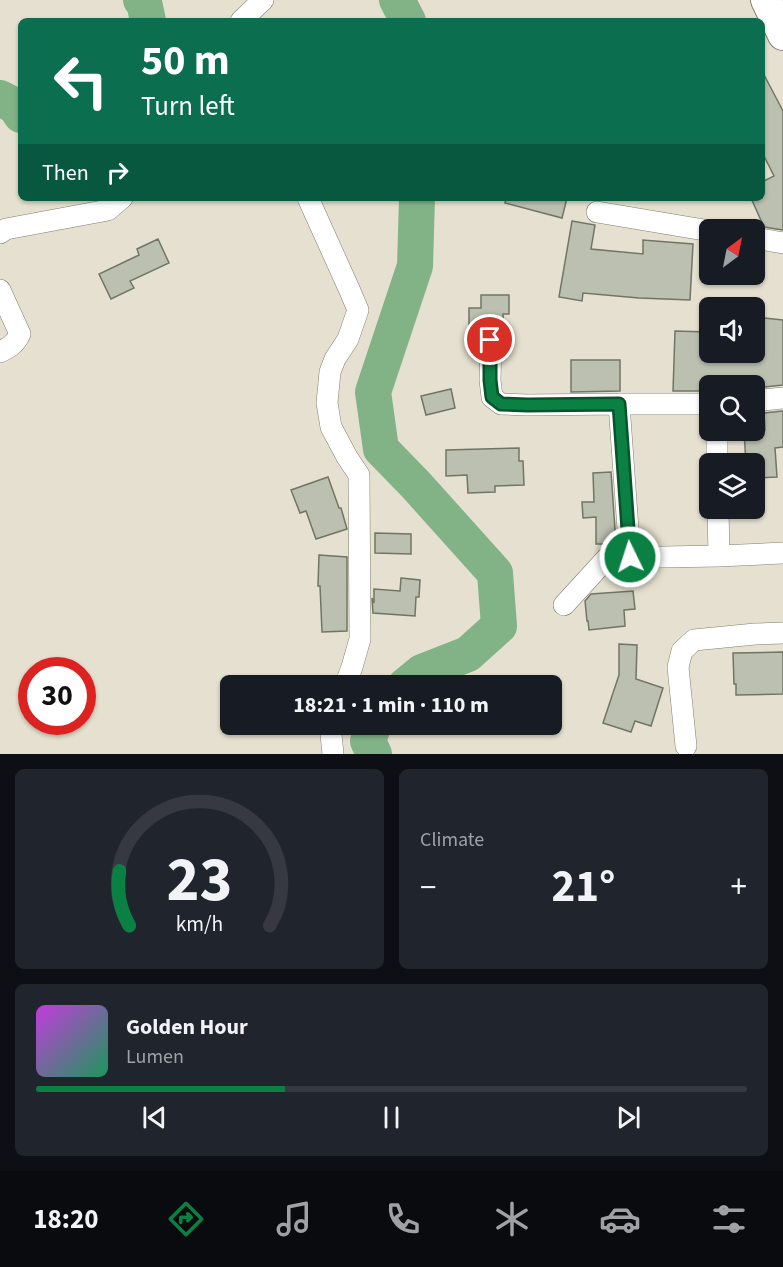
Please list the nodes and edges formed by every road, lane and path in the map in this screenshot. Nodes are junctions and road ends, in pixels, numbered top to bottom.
1 (264, 0) edge
2 (766, 0) edge
3 (244, 18) edge
4 (783, 35) edge
5 (118, 201) edge
6 (309, 201) edge
7 (597, 212) dead end
8 (699, 229) edge
9 (0, 233) edge
10 (765, 240) edge
11 (783, 243) edge
12 (0, 290) edge
13 (490, 340) dead end
14 (0, 352) edge
15 (783, 398) edge
16 (765, 400) edge
17 (619, 404) junction
18 (699, 404) edge
19 (718, 519) edge
20 (783, 553) edge
21 (719, 556) junction
22 (630, 557) junction
23 (564, 605) dead end
24 (783, 633) edge
25 (349, 675) edge
26 (331, 735) edge
27 (686, 746) dead end
28 (333, 754) edge

1 - 3 street
2 - 4 main road
5 - 9 street
6 - 25 street
7 - 8 street
10 - 11 street
12 - 14 street
13 - 17 street
15 - 16 street
17 - 18 street
17 - 22 street
19 - 21 street
20 - 21 street
21 - 22 street
22 - 23 street
24 - 27 street
26 - 28 street

